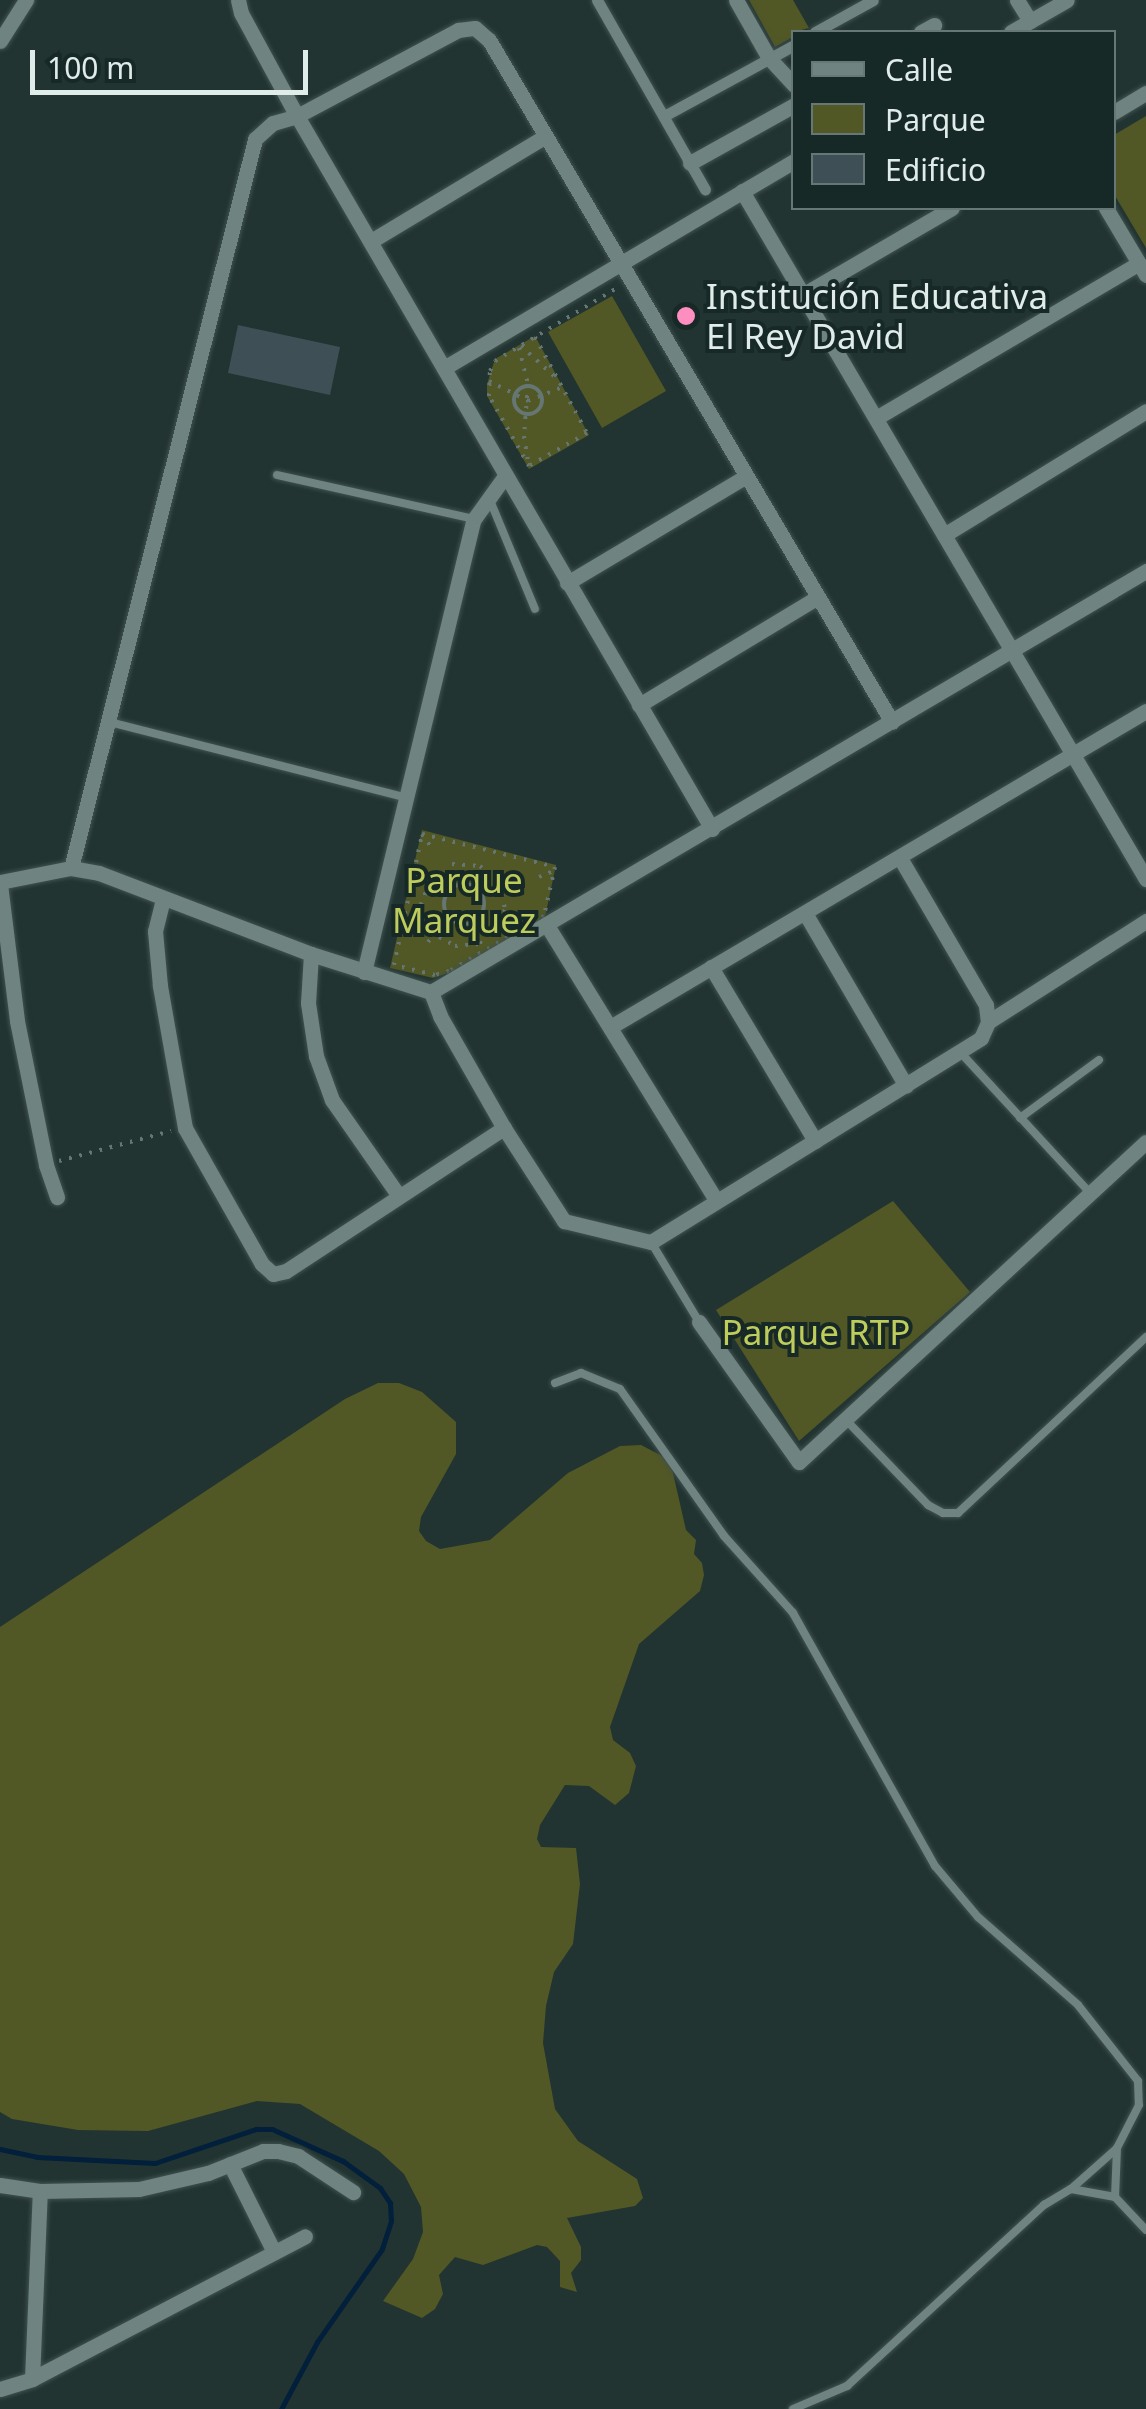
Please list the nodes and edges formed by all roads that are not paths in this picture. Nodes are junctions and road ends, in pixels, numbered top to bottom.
1 (26, 0) edge
2 (238, 0) edge
3 (597, 0) edge
4 (736, 0) edge
5 (872, 0) edge
6 (1017, 0) edge
7 (1067, 0) edge
8 (1030, 22) junction
9 (819, 30) edge
10 (1015, 30) edge
11 (0, 41) edge
12 (791, 46) edge
13 (769, 58) junction
14 (791, 82) edge
15 (1146, 93) edge
16 (791, 107) edge
17 (1116, 111) edge
18 (297, 116) junction
19 (664, 116) junction
20 (544, 138) junction
21 (690, 162) junction
22 (791, 163) edge
23 (705, 189) dead end
24 (742, 192) junction
25 (949, 210) edge
26 (1107, 210) edge
27 (371, 241) junction
28 (619, 263) junction
29 (1142, 269) edge
30 (804, 294) junction
31 (444, 368) junction
32 (1146, 411) edge
33 (876, 418) junction
34 (278, 476) dead end
35 (505, 476) junction
36 (745, 477) junction
37 (489, 498) junction
38 (474, 519) junction
39 (944, 534) junction
40 (1146, 571) edge
41 (567, 584) junction
42 (818, 597) junction
43 (535, 609) dead end
44 (1013, 652) junction
45 (639, 705) junction
46 (1146, 711) edge
47 (106, 721) junction
48 (892, 722) junction
49 (1073, 756) junction
50 (407, 798) junction
51 (712, 829) junction
52 (900, 858) junction
53 (71, 868) junction
54 (1146, 879) edge
55 (0, 883) edge
56 (163, 899) junction
57 (804, 913) junction
58 (1146, 921) edge
59 (548, 926) junction
60 (311, 954) junction
61 (711, 968) junction
62 (364, 972) junction
63 (431, 992) junction
64 (988, 1022) junction
65 (612, 1026) junction
66 (960, 1052) junction
67 (1099, 1060) dead end
68 (906, 1086) junction
69 (1020, 1118) junction
70 (504, 1128) junction
71 (814, 1141) junction
72 (1146, 1142) edge
73 (1091, 1194) junction
74 (399, 1196) junction
75 (57, 1197) dead end
76 (716, 1200) junction
77 (651, 1242) junction
78 (699, 1322) joint
79 (1146, 1337) edge
80 (556, 1383) dead end
81 (845, 1419) junction
82 (1117, 2148) junction
83 (230, 2164) junction
84 (0, 2185) edge
85 (1070, 2188) junction
86 (40, 2191) junction
87 (353, 2192) dead end
88 (1115, 2197) junction
89 (1146, 2230) edge
90 (306, 2236) dead end
91 (274, 2252) junction
92 (32, 2379) junction
93 (3, 2392) edge
94 (793, 2409) edge

1 - 11 street
2 - 18 street
3 - 19 street
4 - 13 street
5 - 9 street
6 - 8 street
7 - 8 street
8 - 10 street
12 - 13 street
13 - 14 street
13 - 19 street
15 - 17 street
16 - 21 street
18 - 20 street
18 - 27 street
18 - 47 street
19 - 21 street
20 - 27 street
20 - 28 street
21 - 23 street
22 - 24 street
24 - 28 street
24 - 30 street
25 - 30 street
26 - 29 street
27 - 31 street
28 - 31 street
28 - 36 street
29 - 33 street
30 - 33 street
31 - 35 street
32 - 39 street
33 - 39 street
34 - 38 lane
35 - 37 street
35 - 41 street
36 - 41 street
36 - 42 street
37 - 38 street
37 - 43 lane
38 - 50 street
39 - 44 street
40 - 44 street
41 - 45 street
42 - 45 street
42 - 48 street
44 - 48 street
44 - 49 street
45 - 51 street
46 - 49 street
47 - 50 lane
47 - 53 street
48 - 51 street
49 - 52 street
49 - 54 street
50 - 62 street
51 - 59 street
52 - 57 street
52 - 64 street
53 - 55 street
53 - 56 street
55 - 75 street
56 - 60 street
56 - 74 street
57 - 61 street
57 - 68 street
58 - 64 street
59 - 63 street
59 - 65 street
60 - 62 street
60 - 74 street
61 - 65 street
61 - 71 street
62 - 63 street
63 - 70 street
64 - 66 street
65 - 76 street
66 - 68 street
66 - 69 lane
67 - 69 lane
68 - 71 street
69 - 73 lane
70 - 74 street
70 - 77 street
71 - 76 street
72 - 73 street
73 - 81 street
76 - 77 street
77 - 78 lane
78 - 81 street
79 - 81 lane
80 - 82 lane
82 - 85 lane
82 - 88 lane
83 - 86 street
83 - 87 street
83 - 91 street
84 - 86 street
85 - 88 lane
85 - 94 lane
86 - 92 street
88 - 89 lane
90 - 91 street
91 - 92 street
92 - 93 street

